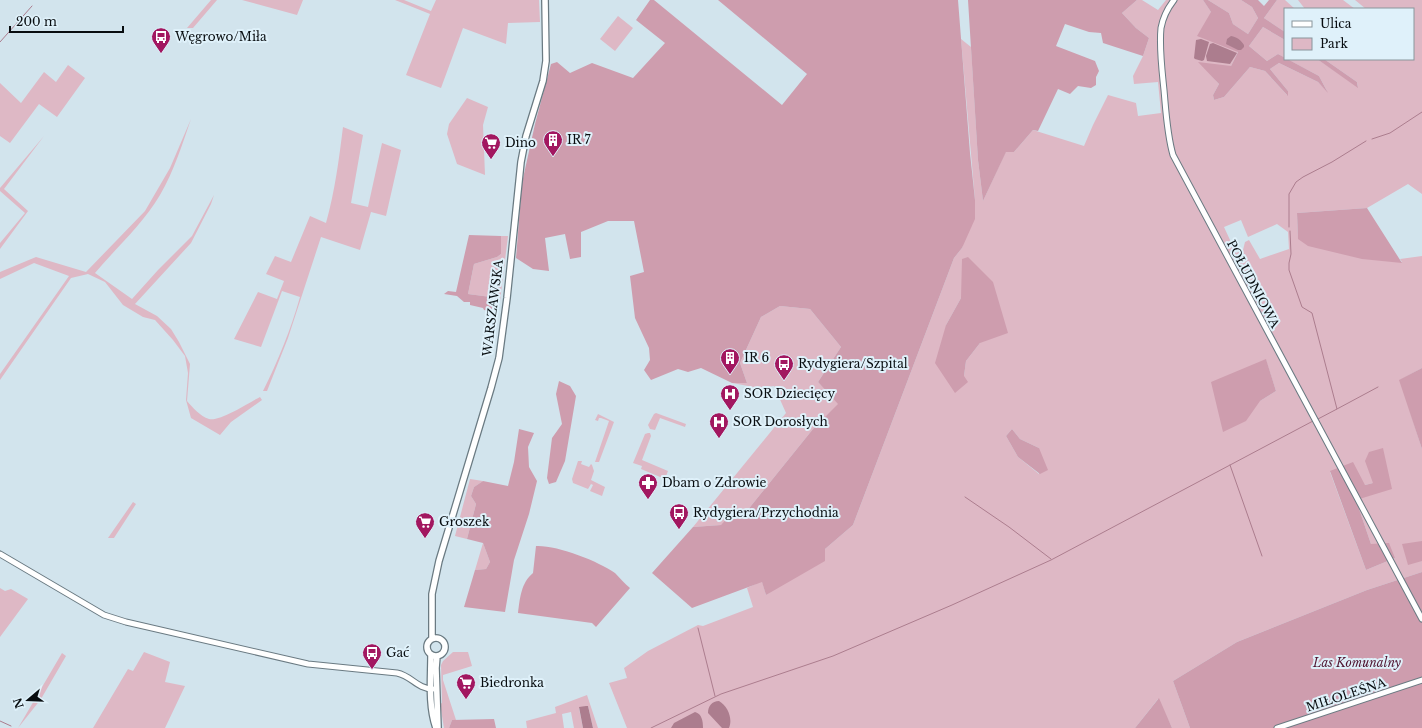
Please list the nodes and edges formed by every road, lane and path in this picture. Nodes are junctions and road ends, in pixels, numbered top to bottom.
1 (545, 0) edge
2 (1174, 0) edge
3 (0, 554) edge
4 (1422, 619) edge
5 (435, 638) junction
6 (430, 655) junction
7 (438, 656) junction
8 (1422, 680) edge
9 (433, 689) junction
10 (437, 728) edge
11 (1277, 728) edge

1 - 5 main road, WARSZAWSKA
2 - 4 street, POŁUDNIOWA
3 - 9 street
5 - 6 main road
5 - 7 main road
6 - 7 main road
6 - 9 main road
7 - 9 main road
8 - 11 street, MIŁOLEŚNA
9 - 10 main road

